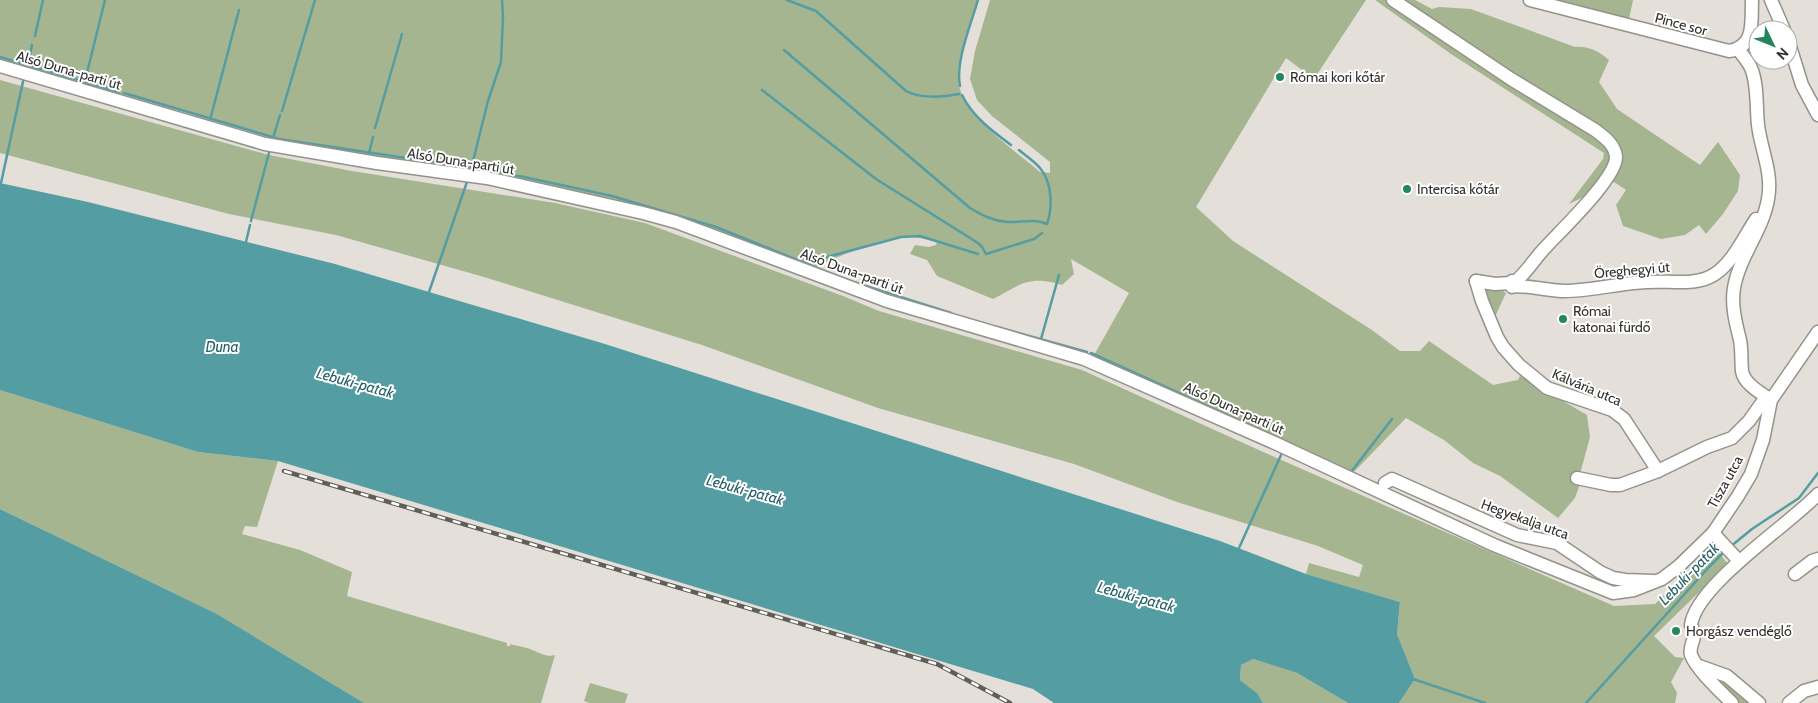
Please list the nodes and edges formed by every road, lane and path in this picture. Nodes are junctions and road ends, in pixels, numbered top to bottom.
1 (1393, 0) edge
2 (1530, 0) edge
3 (1752, 0) edge
4 (1771, 0) edge
5 (1780, 20) edge
6 (1738, 49) junction
7 (0, 66) edge
8 (1797, 70) edge
9 (1818, 115) edge
10 (1742, 250) junction
11 (1476, 281) joint
12 (1513, 283) junction
13 (1818, 332) edge
14 (1769, 398) junction
15 (1658, 471) junction
16 (1577, 478) dead end
17 (1385, 483) dead end
18 (1818, 494) edge
19 (1713, 533) junction
20 (1736, 558) junction
21 (1818, 559) edge
22 (1795, 574) dead end
23 (1659, 581) junction
24 (1699, 666) junction
25 (1818, 687) edge
26 (1732, 703) edge
27 (1759, 703) edge
28 (1789, 703) edge

1 - 12 street
2 - 6 street, Pince sor
3 - 6 street
4 - 5 street
6 - 10 street, Öreghegyi út
7 - 23 street, Alsó Duna-parti út
8 - 9 street
10 - 12 street, Öreghegyi út
10 - 14 street
11 - 12 street, Öreghegyi út
11 - 15 street, Kálvária utca
13 - 14 street, Tisza utca
14 - 15 street
14 - 19 street, Tisza utca
15 - 16 street
17 - 23 street, Hegyekalja utca
18 - 20 street
19 - 20 street
19 - 23 street, Tisza utca
20 - 24 street
21 - 22 street
24 - 26 street
24 - 27 street
25 - 28 street

